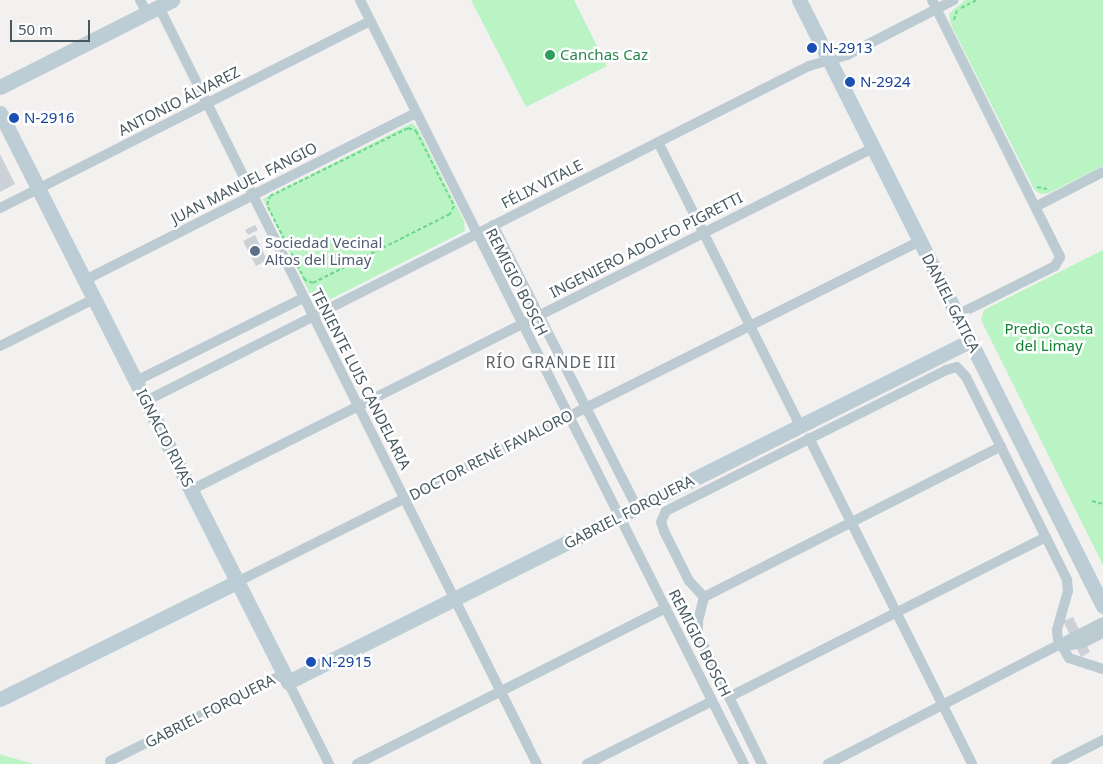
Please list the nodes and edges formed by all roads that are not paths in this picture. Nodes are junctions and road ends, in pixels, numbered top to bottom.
1 (360, 0) edge
2 (799, 0) edge
3 (954, 0) edge
4 (934, 4) edge
5 (155, 5) edge
6 (370, 21) junction
7 (829, 60) junction
8 (0, 87) edge
9 (207, 104) junction
10 (0, 113) edge
11 (416, 113) junction
12 (658, 142) junction
13 (873, 148) junction
14 (1103, 172) edge
15 (38, 189) junction
16 (252, 196) junction
17 (1037, 206) junction
18 (0, 208) edge
19 (493, 225) junction
20 (704, 233) junction
21 (476, 234) junction
22 (920, 241) junction
23 (85, 280) junction
24 (303, 298) junction
25 (94, 299) junction
26 (314, 315) junction
27 (539, 315) junction
28 (957, 316) junction
29 (522, 324) junction
30 (750, 326) junction
31 (970, 341) junction
32 (0, 346) edge
33 (957, 367) joint
34 (136, 381) junction
35 (146, 400) junction
36 (359, 406) junction
37 (586, 408) junction
38 (569, 416) junction
39 (804, 432) junction
40 (1001, 446) junction
41 (191, 490) junction
42 (405, 498) junction
43 (637, 508) junction
44 (620, 516) junction
45 (662, 518) joint
46 (851, 522) junction
47 (1046, 537) junction
48 (237, 582) junction
49 (704, 597) junction
50 (455, 599) junction
51 (1103, 606) edge
52 (666, 608) junction
53 (896, 613) junction
54 (1103, 622) edge
55 (1103, 632) edge
56 (1061, 646) junction
57 (1103, 669) edge
58 (286, 678) junction
59 (501, 691) junction
60 (729, 697) junction
61 (0, 699) edge
62 (712, 702) junction
63 (943, 706) junction
64 (1103, 740) edge
65 (110, 761) dead end
66 (329, 764) edge
67 (357, 764) edge
68 (537, 764) edge
69 (587, 764) edge
70 (744, 764) edge
71 (762, 764) edge
72 (828, 764) edge
73 (972, 764) edge
74 (1056, 764) edge

1 - 6 street, REMIGIO BOSCH
2 - 7 street, DANIEL GATICA
3 - 4 street, FÉLIX VITALE
4 - 7 street, FÉLIX VITALE
4 - 17 street
5 - 8 street
5 - 9 street, TENIENTE LUIS CANDELARIA
6 - 9 street, ANTONIO ÁLVAREZ
6 - 11 street, REMIGIO BOSCH
7 - 12 street, FÉLIX VITALE
7 - 13 street, DANIEL GATICA
9 - 15 street, ANTONIO ÁLVAREZ
9 - 16 street, TENIENTE LUIS CANDELARIA
10 - 15 street, IGNACIO RIVAS
11 - 16 street, JUAN MANUEL FANGIO
11 - 21 street, REMIGIO BOSCH
12 - 19 street, FÉLIX VITALE
12 - 20 street
13 - 20 street, INGENIERO ADOLFO PIGRETTI
13 - 22 street, DANIEL GATICA
14 - 17 street
15 - 18 street, ANTONIO ÁLVAREZ
15 - 23 street, IGNACIO RIVAS
16 - 23 street, JUAN MANUEL FANGIO
16 - 24 street, TENIENTE LUIS CANDELARIA
17 - 28 street
19 - 21 street, FÉLIX VITALE
19 - 27 street, REMIGIO BOSCH
20 - 27 street, INGENIERO ADOLFO PIGRETTI
20 - 30 street
21 - 26 street, FÉLIX VITALE
21 - 29 street, REMIGIO BOSCH
22 - 28 street, DANIEL GATICA
22 - 30 street, DOCTOR RENÉ FAVALORO
23 - 25 street, IGNACIO RIVAS
24 - 26 street, TENIENTE LUIS CANDELARIA
24 - 34 street
25 - 32 street
25 - 34 street, IGNACIO RIVAS
26 - 35 street, FÉLIX VITALE
26 - 36 street, TENIENTE LUIS CANDELARIA
27 - 29 street, INGENIERO ADOLFO PIGRETTI
27 - 37 street, REMIGIO BOSCH
28 - 31 street, DANIEL GATICA
29 - 36 street, INGENIERO ADOLFO PIGRETTI
29 - 38 street, REMIGIO BOSCH
30 - 37 street, DOCTOR RENÉ FAVALORO
30 - 39 street
31 - 39 street, GABRIEL FORQUERA
31 - 51 street, DANIEL GATICA
33 - 39 street, GABRIEL FORQUERA
33 - 40 street, DANIEL GATICA
34 - 35 street, IGNACIO RIVAS
35 - 41 street, IGNACIO RIVAS
36 - 41 street, INGENIERO ADOLFO PIGRETTI
36 - 42 street, TENIENTE LUIS CANDELARIA
37 - 38 street, DOCTOR RENÉ FAVALORO
37 - 43 street, REMIGIO BOSCH
38 - 42 street, DOCTOR RENÉ FAVALORO
38 - 44 street, REMIGIO BOSCH
39 - 43 street, GABRIEL FORQUERA
39 - 45 street, GABRIEL FORQUERA
39 - 46 street
40 - 46 street
40 - 47 street, DANIEL GATICA
41 - 48 street, IGNACIO RIVAS
42 - 48 street, DOCTOR RENÉ FAVALORO
42 - 50 street, TENIENTE LUIS CANDELARIA
43 - 44 street, GABRIEL FORQUERA
44 - 50 street, GABRIEL FORQUERA
44 - 52 street, REMIGIO BOSCH
45 - 49 street, REMIGIO BOSCH
46 - 49 street
46 - 53 street
47 - 53 street
47 - 56 street, DANIEL GATICA
48 - 58 street, IGNACIO RIVAS
48 - 61 street, DOCTOR RENÉ FAVALORO
49 - 60 street, REMIGIO BOSCH
50 - 58 street, GABRIEL FORQUERA
50 - 59 street, TENIENTE LUIS CANDELARIA
52 - 59 street
52 - 62 street, REMIGIO BOSCH
53 - 60 street
53 - 63 street
54 - 56 street
55 - 56 street
56 - 57 street
56 - 63 street
58 - 65 street, GABRIEL FORQUERA
58 - 66 street, IGNACIO RIVAS
59 - 67 street
59 - 68 street, TENIENTE LUIS CANDELARIA
60 - 71 street, REMIGIO BOSCH
62 - 69 street
62 - 70 street, REMIGIO BOSCH
63 - 72 street
63 - 73 street
64 - 74 street

